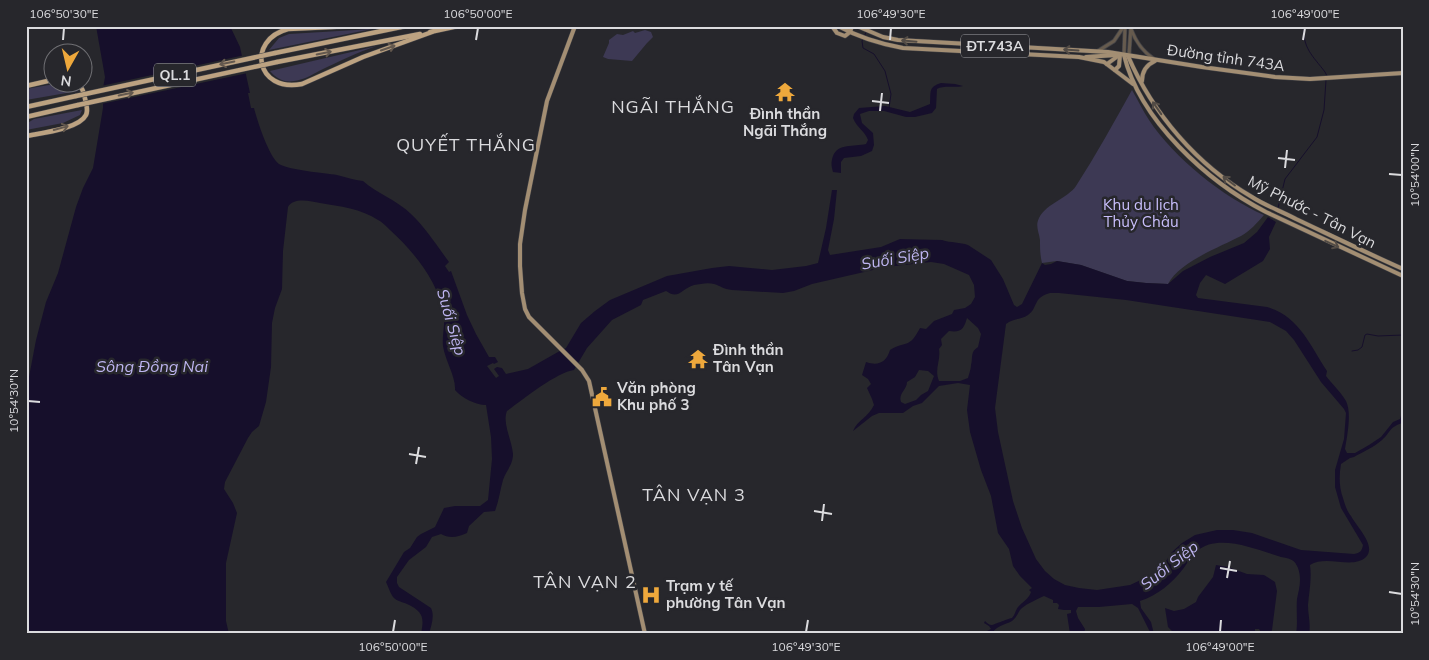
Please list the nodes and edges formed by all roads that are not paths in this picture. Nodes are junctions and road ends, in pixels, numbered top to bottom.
1 (353, 26) edge
2 (406, 26) edge
3 (458, 26) edge
4 (575, 26) edge
5 (832, 26) edge
6 (838, 26) edge
7 (846, 26) edge
8 (857, 26) edge
9 (1125, 26) edge
10 (1131, 28) edge
11 (851, 29) edge
12 (432, 32) junction
13 (1097, 51) junction
14 (1124, 56) junction
15 (1078, 57) junction
16 (1157, 60) junction
17 (1107, 64) junction
18 (1115, 70) junction
19 (1403, 73) edge
20 (42, 82) edge
21 (1142, 83) junction
22 (1135, 85) junction
23 (26, 86) edge
24 (84, 92) edge
25 (26, 107) edge
26 (26, 117) edge
27 (26, 136) edge
28 (1188, 145) junction
29 (1182, 150) junction
30 (1403, 269) edge
31 (1403, 276) edge
32 (645, 634) edge

1 -> 12 highway
2 -> 25 highway, QL.1, bridge
3 - 12 highway, QL.1
4 - 32 main road
5 - 11 main road, Mỹ Phước - Tân Vạn
6 - 11 main road, Mỹ Phước - Tân Vạn
7 - 11 main road, Mỹ Phước - Tân Vạn / ĐT.743A
13 -> 8 main road, ĐT.743A
9 - 13 street
9 - 14 street
10 - 14 street
10 - 16 street
11 - 15 main road, Mỹ Phước - Tân Vạn / ĐT.743A
26 -> 12 highway, QL.1, bridge
13 - 14 main road, ĐT.743A
14 - 15 main road, Đường tỉnh 743A / ĐT.743A
14 - 16 main road, Đường tỉnh 743A / ĐT.743A
14 - 17 main road
14 - 18 main road
14 - 21 main road, Mỹ Phước - Tân Vạn
14 - 22 main road, Mỹ Phước - Tân Vạn
15 - 17 main road, Mỹ Phước - Tân Vạn
16 - 19 main road, Đường tỉnh 743A / ĐT.743A
16 - 21 main road
17 - 18 main road, Mỹ Phước - Tân Vạn
18 - 22 main road, Mỹ Phước - Tân Vạn
20 - 23 highway
28 -> 21 main road, Mỹ Phước - Tân Vạn
22 - 29 main road, Mỹ Phước - Tân Vạn
27 -> 24 highway
28 - 29 main road
30 -> 28 main road, Mỹ Phước - Tân Vạn
29 -> 31 main road, Mỹ Phước - Tân Vạn

